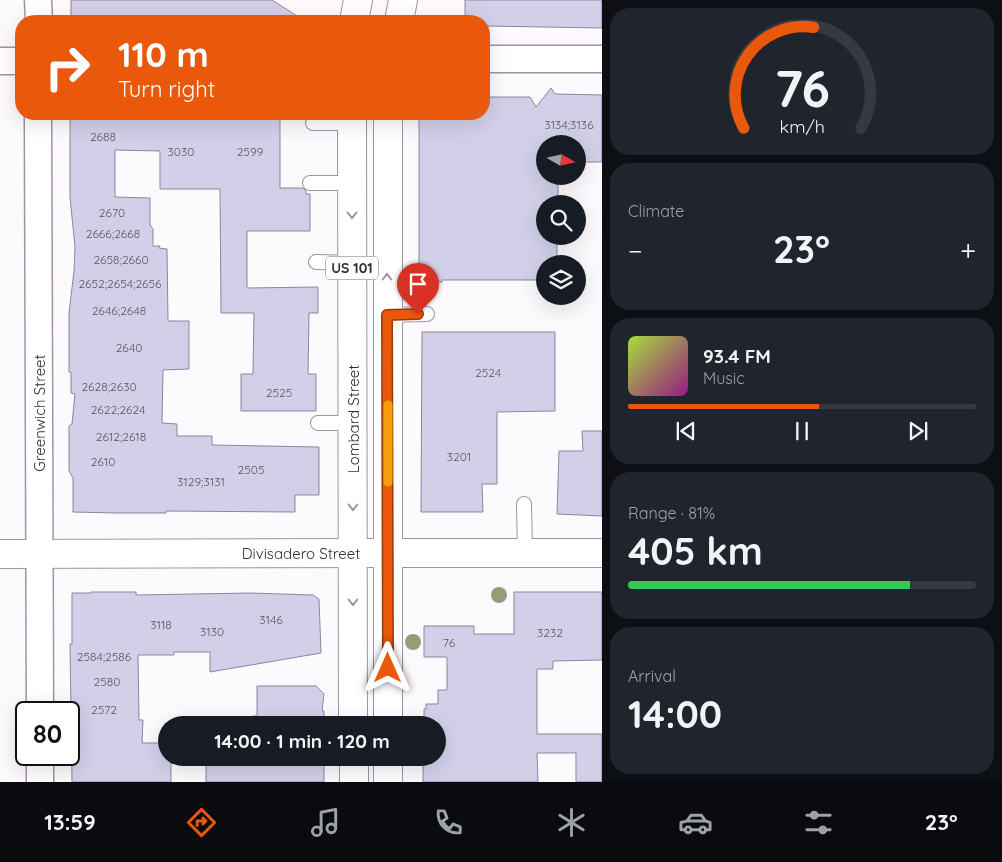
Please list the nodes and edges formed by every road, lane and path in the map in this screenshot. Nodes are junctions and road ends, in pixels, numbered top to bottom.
1 (38, 0) edge
2 (358, 0) edge
3 (403, 0) edge
4 (38, 15) edge
5 (355, 15) edge
6 (400, 15) edge
7 (490, 59) edge
8 (602, 59) edge
9 (0, 61) edge
10 (15, 61) edge
11 (38, 120) edge
12 (336, 120) edge
13 (352, 120) edge
14 (388, 120) edge
15 (313, 123) dead end
16 (352, 182) junction
17 (310, 183) dead end
18 (316, 262) dead end
19 (352, 263) junction
20 (427, 314) dead end
21 (387, 315) junction
22 (318, 423) dead end
23 (353, 423) junction
24 (524, 504) dead end
25 (602, 552) edge
26 (353, 553) junction
27 (388, 553) junction
28 (525, 553) junction
29 (0, 554) edge
30 (40, 554) junction
31 (40, 701) edge
32 (354, 716) edge
33 (388, 716) edge
34 (40, 766) edge
35 (354, 766) edge
36 (388, 766) edge
37 (40, 782) edge
38 (354, 782) edge
39 (388, 782) edge

1 - 4 street
2 - 5 main road
3 - 6 main road
7 - 8 street
9 - 10 street
11 - 30 street, Greenwich Street
12 - 15 lane
13 - 16 main road, Lombard Street / US 101
21 -> 14 main road, US 101
16 - 17 lane
16 -> 19 main road, Lombard Street / US 101
18 - 19 lane
19 - 23 main road, Lombard Street / US 101
20 - 21 lane
21 - 27 main road, US 101
22 - 23 lane
23 -> 26 main road, Lombard Street / US 101
24 - 28 lane
25 - 28 main road, Divisadero Street
26 - 27 main road, Divisadero Street
26 - 30 main road, Divisadero Street
26 -> 32 main road, Lombard Street / US 101
27 - 28 main road, Divisadero Street
27 - 33 main road, US 101
29 - 30 main road, Divisadero Street
30 - 31 street, Greenwich Street
34 - 37 street
35 - 38 main road
36 - 39 main road

